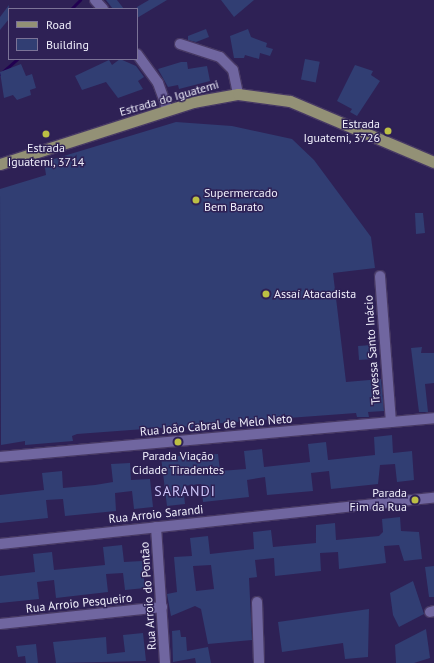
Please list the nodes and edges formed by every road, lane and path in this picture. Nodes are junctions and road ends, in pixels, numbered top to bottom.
1 (95, 0) edge
2 (101, 8) edge
3 (180, 44) dead end
4 (138, 55) edge
5 (238, 94) junction
6 (168, 110) junction
7 (434, 162) edge
8 (0, 164) edge
9 (380, 276) dead end
10 (434, 418) edge
11 (391, 422) junction
12 (0, 457) edge
13 (434, 498) edge
14 (156, 527) junction
15 (0, 544) edge
16 (257, 602) dead end
17 (162, 607) junction
18 (0, 624) edge
19 (166, 663) edge
20 (259, 663) edge

1 - 2 street
3 - 5 street
4 - 6 street
5 - 6 main road, Estrada do Iguatemi
5 - 7 main road, Estrada do Iguatemi
6 - 8 main road, Estrada do Iguatemi
9 - 11 street, Travessa Santo Inácio
10 - 11 street, Rua João Cabral de Melo Neto
11 - 12 street, Rua João Cabral de Melo Neto
13 - 14 street, Rua Arroio Sarandi
14 - 15 street, Rua Arroio Sarandi
14 - 17 street, Rua Arroio do Pontão
16 - 20 street
17 - 18 street, Rua Arroio Pesqueiro
17 - 19 street, Rua Arroio do Pontão

